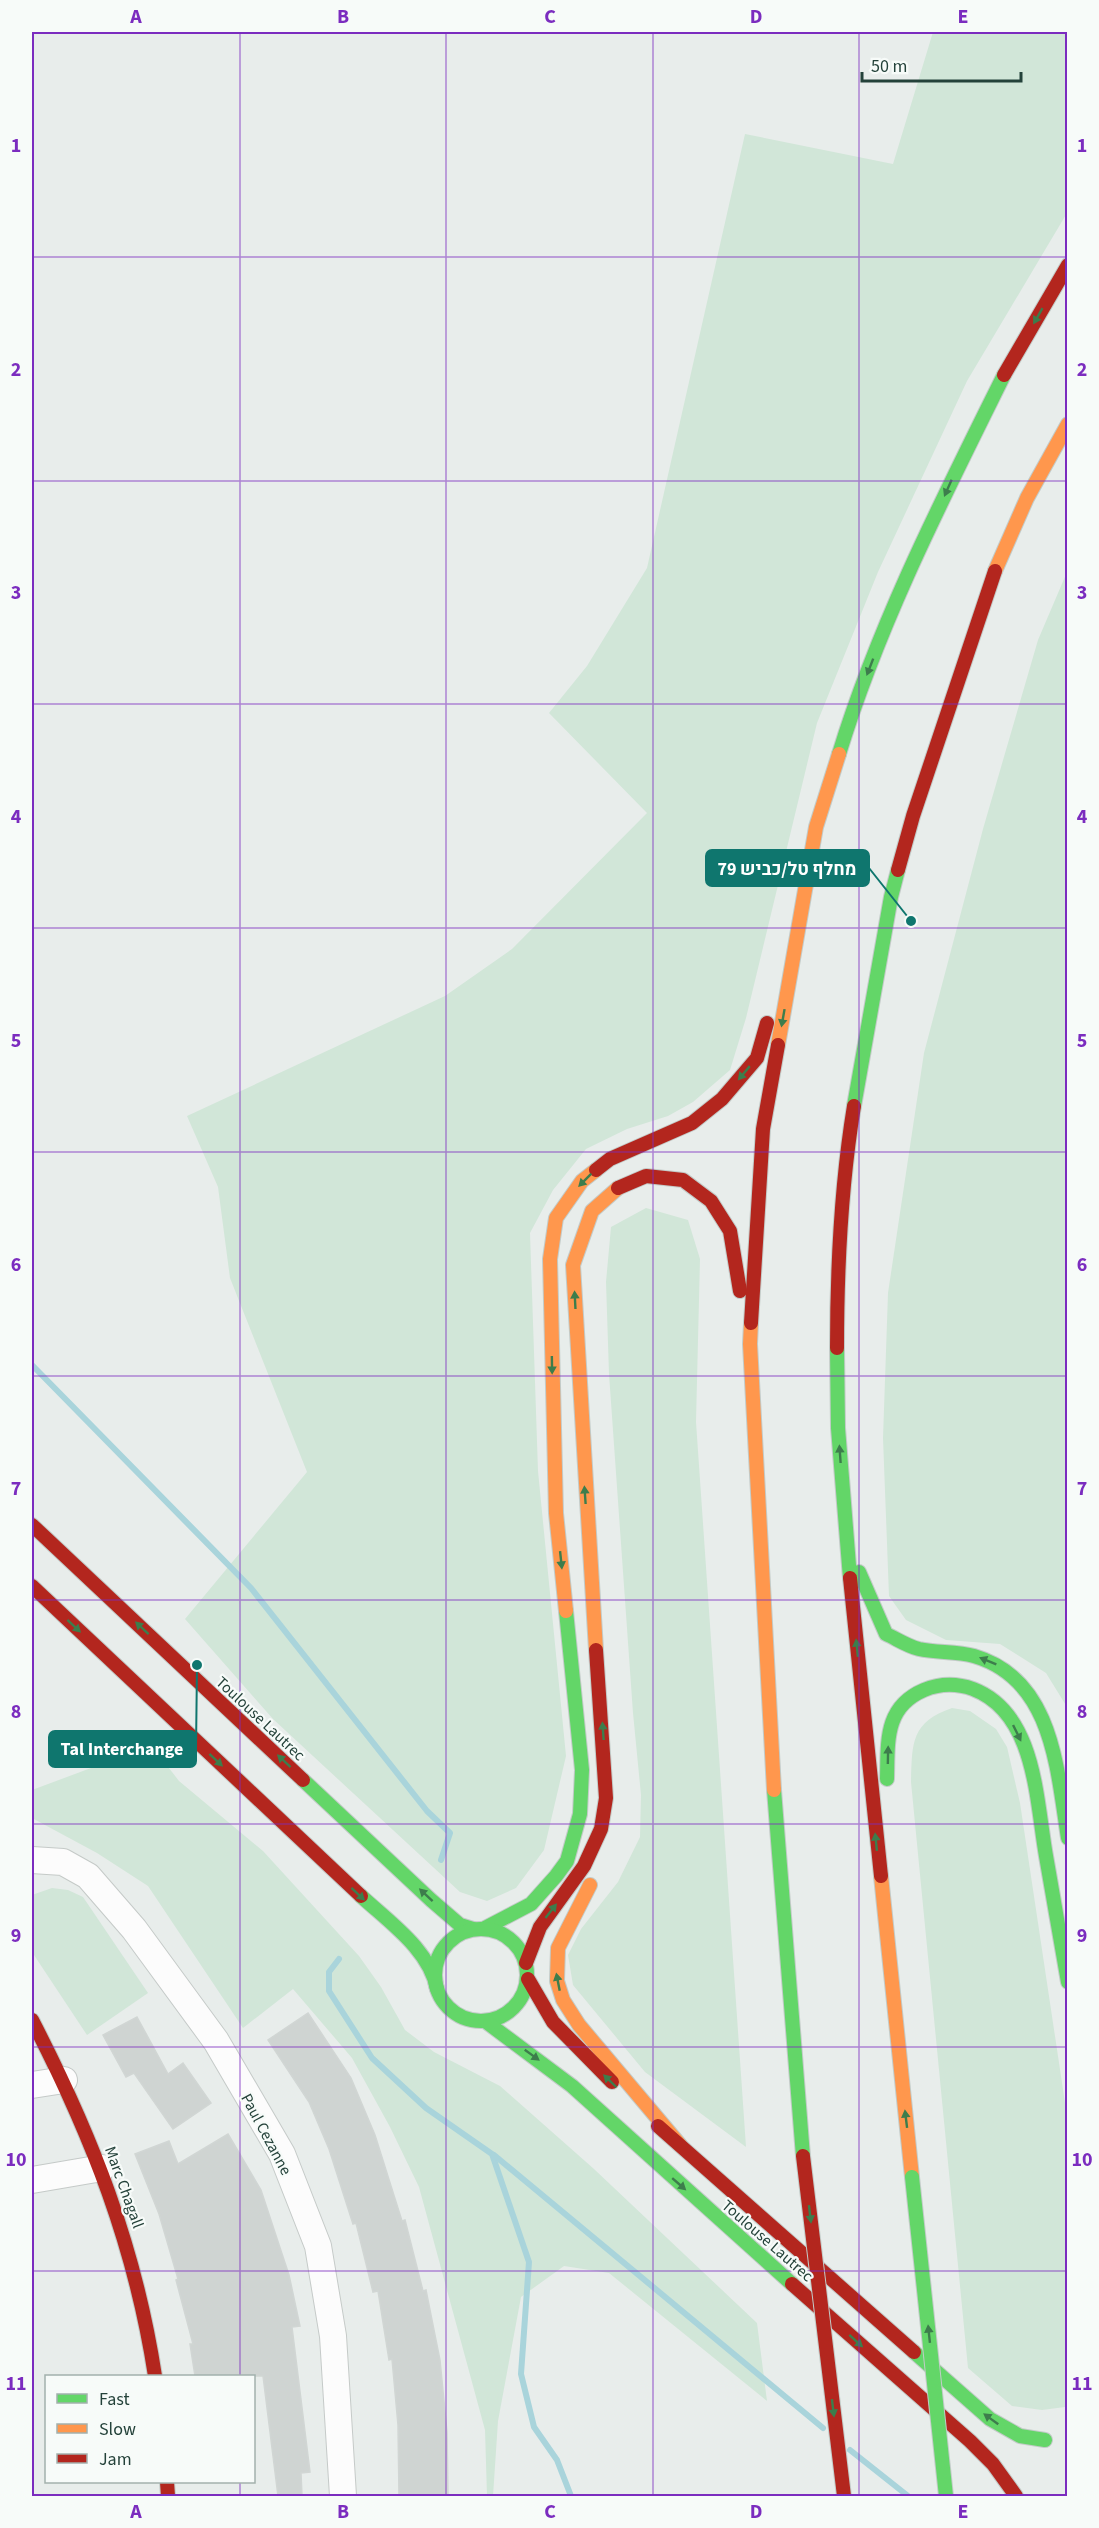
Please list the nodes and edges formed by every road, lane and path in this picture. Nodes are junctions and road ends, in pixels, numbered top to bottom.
1 (1068, 265) edge
2 (1068, 424) edge
3 (803, 900) junction
4 (750, 1344) junction
5 (32, 1525) edge
6 (845, 1535) junction
7 (32, 1586) edge
8 (606, 1798) junction
9 (1068, 1838) edge
10 (32, 1860) edge
11 (479, 1928) junction
12 (526, 1963) junction
13 (528, 1979) junction
14 (1068, 1982) edge
15 (437, 1989) junction
16 (32, 2020) edge
17 (485, 2021) junction
18 (894, 2024) junction
19 (64, 2080) junction
20 (32, 2085) edge
21 (680, 2145) junction
22 (102, 2168) junction
23 (32, 2180) edge
24 (155, 2375) edge
25 (1028, 2452) dead end
26 (1017, 2470) dead end
27 (343, 2496) edge
28 (844, 2496) edge
29 (946, 2496) edge
30 (1016, 2496) edge

1 -> 3 main road
6 -> 2 main road
3 -> 4 main road
3 -> 11 main road
8 -> 4 main road
4 -> 28 main road, bridge
11 -> 5 main road, Toulouse Lautrec
9 -> 6 main road
18 -> 6 main road
7 -> 15 main road
12 -> 8 main road
21 -> 8 main road
10 - 27 street, Paul Cezanne
11 - 12 main road
11 - 15 main road
12 - 13 main road
13 - 17 main road
21 -> 13 main road, Toulouse Lautrec
18 -> 14 main road
15 - 17 main road
16 - 19 main road, Marc Chagall
17 -> 30 main road, Toulouse Lautrec
29 -> 18 main road, bridge
19 - 20 street
19 - 22 main road, Marc Chagall
25 -> 21 main road, Toulouse Lautrec
22 - 23 street
22 - 24 main road, Marc Chagall
26 - 30 main road

